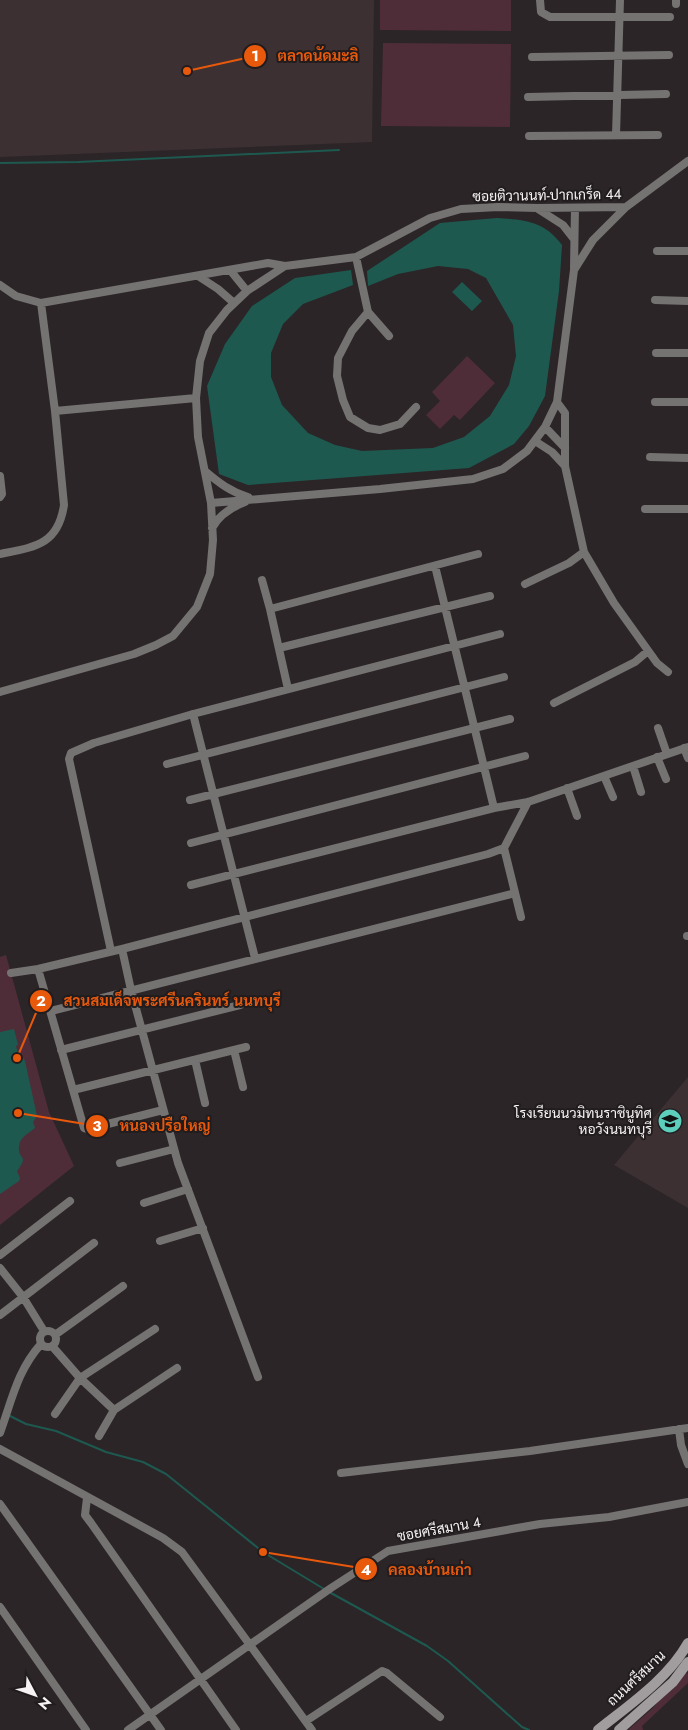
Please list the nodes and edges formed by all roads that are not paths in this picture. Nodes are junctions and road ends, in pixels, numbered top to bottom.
1 (540, 0) edge
2 (620, 0) edge
3 (620, 17) junction
4 (670, 17) dead end
5 (670, 55) dead end
6 (618, 56) junction
7 (532, 57) dead end
8 (666, 94) dead end
9 (617, 95) junction
10 (528, 97) dead end
11 (616, 135) junction
12 (658, 135) dead end
13 (529, 136) dead end
14 (688, 161) edge
15 (537, 208) junction
16 (575, 208) junction
17 (626, 208) junction
18 (574, 239) junction
19 (657, 251) dead end
20 (688, 252) edge
21 (356, 257) junction
22 (285, 266) junction
23 (230, 270) junction
24 (574, 270) junction
25 (198, 276) junction
26 (0, 286) edge
27 (247, 291) junction
28 (655, 300) dead end
29 (688, 301) edge
30 (41, 303) junction
31 (234, 303) junction
32 (368, 312) junction
33 (389, 336) dead end
34 (656, 353) dead end
35 (688, 353) edge
36 (196, 398) junction
37 (557, 402) junction
38 (655, 402) dead end
39 (688, 402) edge
40 (416, 407) dead end
41 (55, 411) junction
42 (545, 427) junction
43 (535, 441) junction
44 (565, 448) junction
45 (650, 457) dead end
46 (688, 458) edge
47 (565, 466) junction
48 (206, 472) junction
49 (0, 476) edge
50 (0, 497) edge
51 (253, 498) junction
52 (211, 503) junction
53 (645, 509) dead end
54 (688, 509) edge
55 (212, 528) junction
56 (584, 552) junction
57 (0, 554) edge
58 (478, 554) dead end
59 (435, 566) junction
60 (262, 580) dead end
61 (525, 584) dead end
62 (490, 596) dead end
63 (445, 607) junction
64 (270, 609) junction
65 (500, 634) dead end
66 (455, 646) junction
67 (279, 648) junction
68 (648, 651) junction
69 (668, 672) dead end
70 (504, 678) dead end
71 (464, 688) junction
72 (288, 689) junction
73 (0, 692) edge
74 (554, 703) dead end
75 (193, 714) junction
76 (510, 719) dead end
77 (474, 728) junction
78 (658, 728) dead end
79 (686, 747) edge
80 (204, 754) junction
81 (667, 754) junction
82 (525, 756) dead end
83 (657, 757) junction
84 (688, 758) edge
85 (167, 764) dead end
86 (633, 766) junction
87 (484, 767) junction
88 (604, 776) junction
89 (666, 779) dead end
90 (567, 788) junction
91 (641, 792) dead end
92 (214, 794) junction
93 (613, 797) dead end
94 (190, 800) dead end
95 (528, 802) junction
96 (494, 808) junction
97 (577, 816) dead end
98 (224, 834) junction
99 (191, 843) dead end
100 (504, 848) junction
101 (234, 874) junction
102 (191, 885) dead end
103 (515, 893) junction
104 (521, 916) dead end
105 (245, 917) junction
106 (122, 949) junction
107 (111, 951) junction
108 (255, 958) junction
109 (38, 969) junction
110 (11, 974) dead end
111 (131, 990) junction
112 (240, 1005) dead end
113 (51, 1011) junction
114 (142, 1030) junction
115 (246, 1046) dead end
116 (61, 1050) junction
117 (234, 1050) junction
118 (195, 1060) junction
119 (153, 1071) junction
120 (243, 1087) dead end
121 (73, 1090) junction
122 (205, 1103) dead end
123 (163, 1110) junction
124 (174, 1149) junction
125 (120, 1163) dead end
126 (188, 1189) junction
127 (70, 1201) dead end
128 (144, 1202) dead end
129 (203, 1228) junction
130 (160, 1241) dead end
131 (94, 1243) dead end
132 (0, 1255) edge
133 (0, 1268) edge
134 (123, 1286) dead end
135 (23, 1297) junction
136 (0, 1314) edge
137 (154, 1329) dead end
138 (44, 1331) junction
139 (55, 1335) junction
140 (41, 1344) junction
141 (52, 1346) junction
142 (177, 1368) dead end
143 (258, 1377) dead end
144 (80, 1378) junction
145 (114, 1410) junction
146 (56, 1414) dead end
147 (688, 1428) edge
148 (679, 1429) junction
149 (0, 1433) edge
150 (99, 1436) dead end
151 (0, 1449) edge
152 (688, 1464) edge
153 (341, 1473) dead end
154 (88, 1498) junction
155 (688, 1502) edge
156 (0, 1504) edge
157 (0, 1607) edge
158 (688, 1643) edge
159 (250, 1645) junction
160 (688, 1662) edge
161 (200, 1680) junction
162 (150, 1714) junction
163 (440, 1717) dead end
164 (306, 1721) junction
165 (86, 1730) edge
166 (128, 1730) edge
167 (162, 1730) edge
168 (236, 1730) edge
169 (312, 1730) edge
170 (598, 1730) edge
171 (619, 1730) edge

1 - 3 street
2 - 3 street
3 - 4 street
3 - 6 street
5 - 6 street
6 - 7 street
6 - 9 street
8 - 9 street
9 - 10 street
9 - 11 street
11 - 12 street
11 - 13 street
14 - 17 street, ซอยติวานนท์-ปากเกร็ด 44
15 - 16 street, ซอยติวานนท์-ปากเกร็ด 44
15 - 18 street
15 - 21 street, ซอยติวานนท์-ปากเกร็ด 44
16 - 17 street, ซอยติวานนท์-ปากเกร็ด 44
16 - 18 street
17 - 24 street
18 - 24 street
19 - 20 street
21 - 22 street, ซอยติวานนท์-ปากเกร็ด 44
21 - 32 street
22 - 23 street
22 - 27 street, ซอยติวานนท์-ปากเกร็ด 44
23 - 25 street
23 - 27 street
24 - 37 street
25 - 30 street
25 - 31 street
26 - 30 street
27 - 31 street, ซอยติวานนท์-ปากเกร็ด 44
28 - 29 street
30 - 41 street
31 - 36 street, ซอยติวานนท์-ปากเกร็ด 44
32 - 33 street
32 - 40 street
34 - 35 street
36 - 41 street
36 - 48 street, ซอยติวานนท์-ปากเกร็ด 44
37 - 42 street
37 - 44 street
38 - 39 street
41 - 57 street
42 - 43 street
42 - 44 street
43 - 47 street
43 - 51 street
44 - 47 street
45 - 46 street
47 - 56 street
48 - 51 street
48 - 52 street, ซอยติวานนท์-ปากเกร็ด 44
49 - 50 street
51 - 52 street
51 - 55 street
52 - 55 street, ซอยติวานนท์-ปากเกร็ด 44
53 - 54 street
55 - 73 street, ซอยติวานนท์-ปากเกร็ด 44
56 - 61 street
56 - 68 street
58 - 59 street
59 - 63 street
59 - 64 street
60 - 64 street
62 - 63 street
63 - 66 street
63 - 67 street
64 - 67 street
65 - 66 street
66 - 71 street
66 - 72 street
67 - 72 street
68 - 69 street
68 - 74 street
70 - 71 street
71 - 77 street
71 - 80 street
72 - 75 street
75 - 80 street
75 - 107 street
76 - 77 street
77 - 87 street
77 - 92 street
78 - 81 street
79 - 81 street
79 - 84 street
80 - 85 street
80 - 92 street
81 - 83 street
82 - 87 street
83 - 86 street
83 - 89 street
86 - 88 street
86 - 91 street
87 - 96 street
87 - 98 street
88 - 90 street
88 - 93 street
90 - 95 street
90 - 97 street
92 - 94 street
92 - 98 street
95 - 96 street
95 - 100 street
96 - 101 street
98 - 99 street
98 - 101 street
100 - 103 street
100 - 105 street
101 - 102 street
101 - 105 street
103 - 104 street
103 - 108 street
105 - 106 street
105 - 108 street
106 - 107 street
106 - 111 street
107 - 109 street
108 - 111 street
109 - 110 street
109 - 113 street
111 - 113 street
111 - 114 street
112 - 114 street
113 - 116 street
114 - 116 street
114 - 119 street
115 - 117 street
116 - 121 street
117 - 118 street
117 - 120 street
118 - 119 street
118 - 122 street
119 - 121 street
119 - 123 street
121 - 123 street
123 - 124 street
124 - 125 street
124 - 126 street
126 - 128 street
126 - 129 street
127 - 132 street
129 - 130 street
129 - 143 street
131 - 135 street
133 - 135 street
134 - 139 street
135 - 136 street
135 - 138 street
137 - 144 street
138 - 139 street
138 - 140 street
139 - 141 street
140 - 141 street
140 - 149 street
141 - 144 street
142 - 145 street
144 - 145 street
144 - 146 street
145 - 150 street
147 - 148 street
148 - 152 street
148 - 153 street
151 - 154 street
154 - 159 street
154 - 161 street
155 - 159 street, ซอยศรีสมาน 4
156 - 162 street
157 - 165 street
158 - 170 main road, ถนนศรีสมาน
159 - 161 street, ซอยศรีสมาน 4
159 - 164 street
160 - 171 main road, ถนนศรีสมาน
161 - 162 street, ซอยศรีสมาน 4
161 - 168 street
162 - 166 street, ซอยศรีสมาน 4
162 - 167 street
163 - 164 street
164 - 169 street

